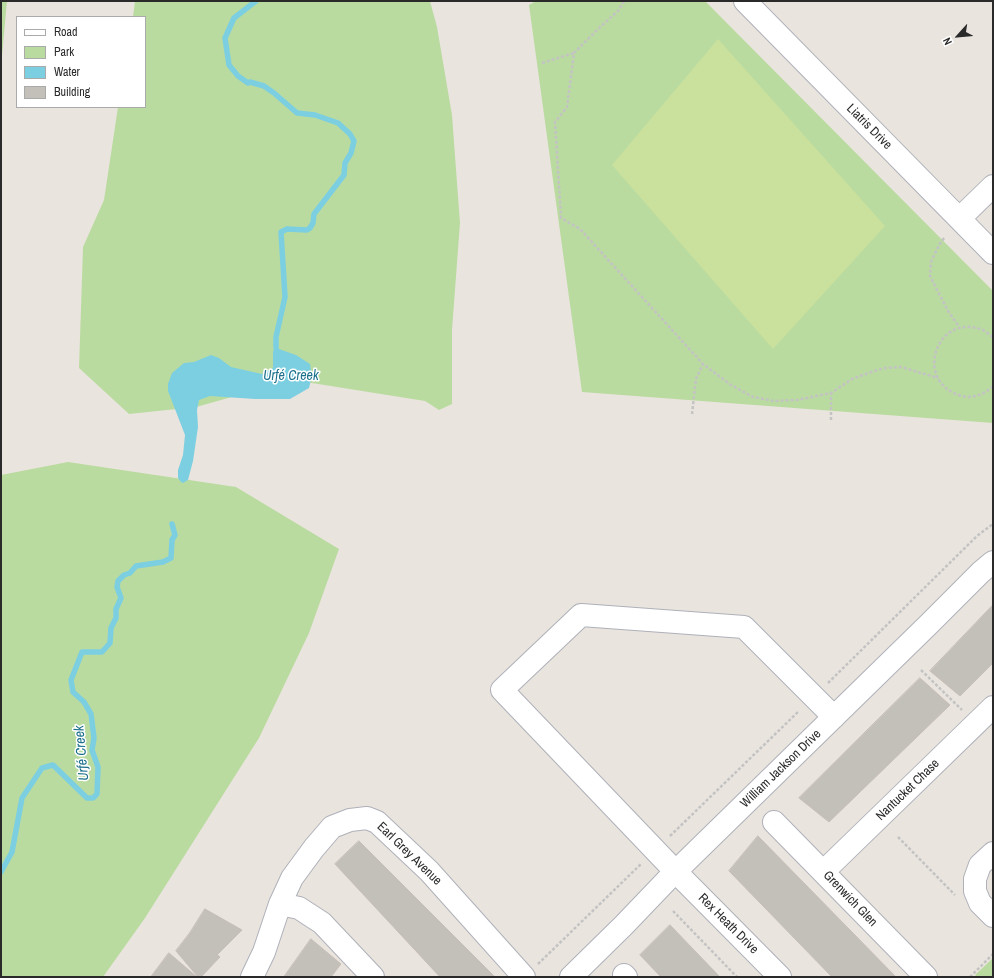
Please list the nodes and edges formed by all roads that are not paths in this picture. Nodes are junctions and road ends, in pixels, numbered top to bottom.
1 (745, 1) edge
2 (993, 186) edge
3 (960, 218) junction
4 (993, 253) edge
5 (993, 562) edge
6 (993, 707) edge
7 (834, 717) junction
8 (774, 822) dead end
9 (993, 853) edge
10 (676, 872) junction
11 (823, 872) junction
12 (280, 904) junction
13 (993, 916) edge
14 (530, 972) edge
15 (252, 977) edge
16 (373, 977) edge
17 (571, 977) edge
18 (780, 977) edge
19 (926, 977) edge

1 - 3 street, Liatris Drive
2 - 3 street
3 - 4 street, Liatris Drive
5 - 7 street, William Jackson Drive
6 - 11 street, Nantucket Chase
7 - 10 street, William Jackson Drive
7 - 10 street, Rex Heath Drive
8 - 11 street, Grenwich Glen
9 - 13 street
10 - 17 street, William Jackson Drive
10 - 18 street, Rex Heath Drive
11 - 19 street, Grenwich Glen
12 - 14 street, Earl Grey Avenue
12 - 15 street, Earl Grey Avenue
12 - 16 street

